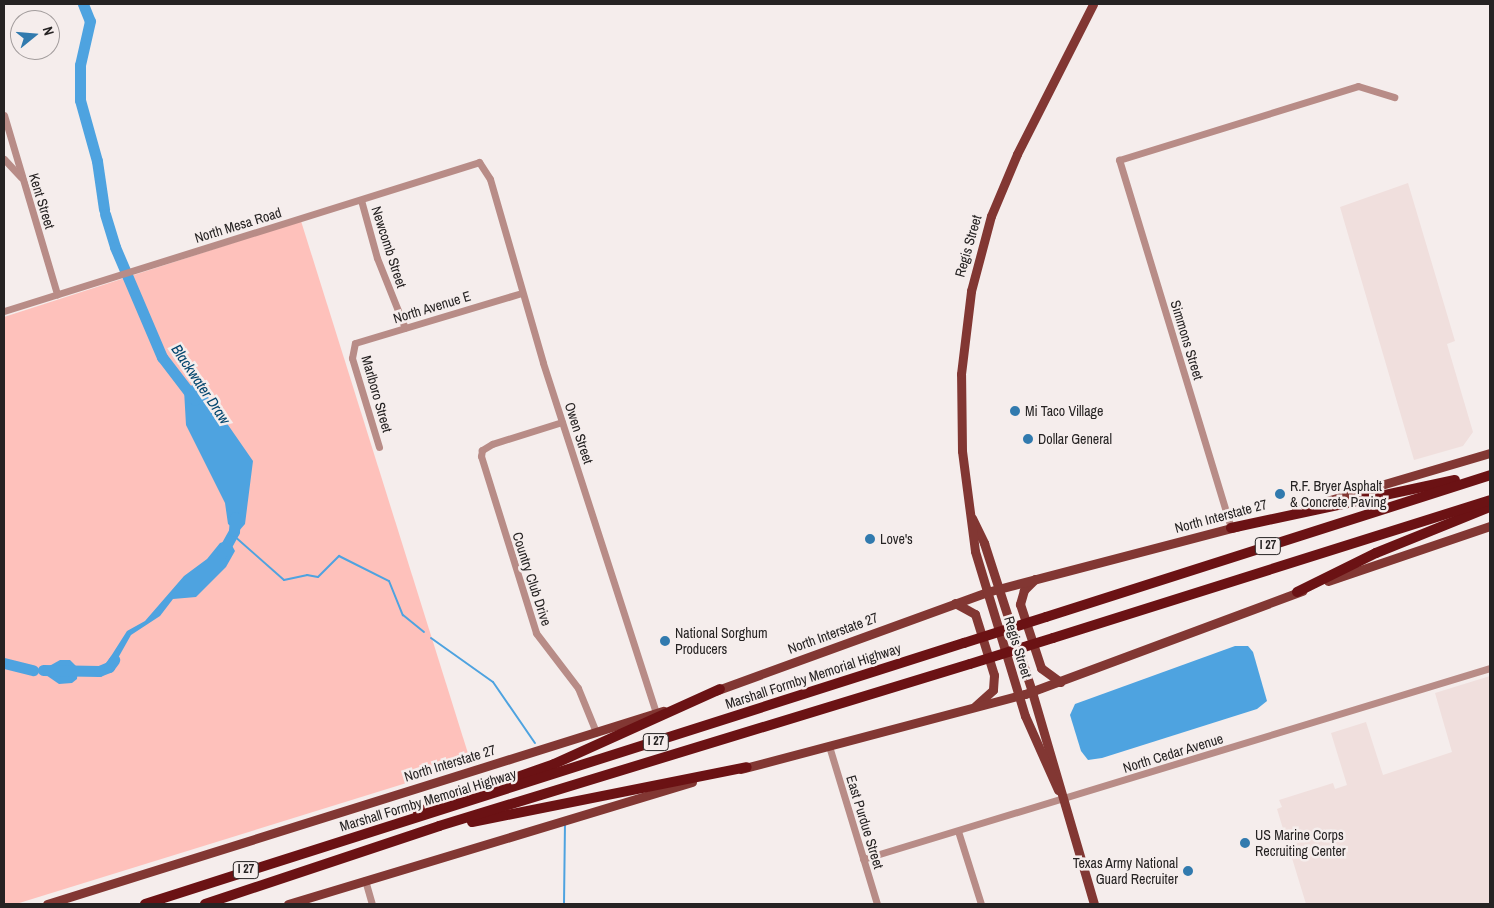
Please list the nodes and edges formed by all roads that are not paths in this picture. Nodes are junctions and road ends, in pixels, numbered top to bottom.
1 (1093, 4) edge
2 (1394, 97) dead end
3 (4, 115) edge
4 (4, 159) edge
5 (479, 162) joint
6 (22, 177) junction
7 (361, 200) junction
8 (522, 293) junction
9 (57, 294) junction
10 (4, 311) edge
11 (405, 328) junction
12 (352, 349) joint
13 (562, 422) junction
14 (379, 447) dead end
15 (1490, 452) edge
16 (1490, 474) edge
17 (1490, 500) edge
18 (1490, 506) edge
19 (972, 518) junction
20 (1490, 526) edge
21 (1231, 528) junction
22 (1036, 578) junction
23 (998, 588) junction
24 (987, 592) junction
25 (1297, 592) junction
26 (955, 603) junction
27 (1490, 668) edge
28 (1060, 682) junction
29 (720, 689) junction
30 (1032, 692) junction
31 (1019, 696) junction
32 (970, 709) junction
33 (656, 713) junction
34 (596, 732) junction
35 (829, 746) junction
36 (747, 767) junction
37 (1058, 790) junction
38 (1062, 801) junction
39 (439, 826) junction
40 (958, 831) junction
41 (348, 838) junction
42 (863, 859) junction
43 (365, 880) junction
44 (47, 904) edge
45 (145, 904) edge
46 (205, 904) edge
47 (288, 904) edge
48 (372, 904) edge
49 (877, 904) edge
50 (981, 904) edge
51 (1094, 904) edge

1 - 19 main road, Regis Street
2 - 21 street, Simmons Street
3 - 6 street, Kent Street
4 - 6 street
5 - 7 street, North Mesa Road
5 - 8 street, Owen Street
6 - 9 street, Kent Street
7 - 9 street, North Mesa Road
7 - 11 street, Newcomb Street
8 - 11 street, North Avenue E
8 - 13 street, Owen Street
9 - 10 street, North Mesa Road
11 - 12 street, North Avenue E
12 - 14 street, Marlboro Street
13 - 33 street, Owen Street
13 - 34 street, Country Club Drive
15 - 21 main road, North Interstate 27
16 - 21 highway
16 - 41 highway, Marshall Formby Memorial Highway / I 27, bridge
17 - 39 highway, Marshall Formby Memorial Highway / I 27, bridge
18 - 25 highway
19 - 23 main road, Regis Street
19 - 24 main road, Regis Street
20 - 25 main road
21 - 22 main road, North Interstate 27
22 - 23 main road, North Interstate 27
22 - 28 main road
23 - 24 main road, North Interstate 27
23 - 30 main road, Regis Street
24 - 26 main road, North Interstate 27
24 - 31 main road, Regis Street
25 - 28 main road
26 - 29 main road, North Interstate 27
26 - 32 main road
27 - 38 street, North Cedar Avenue
28 - 30 main road
29 - 33 main road, North Interstate 27
29 - 41 highway
30 - 31 main road
30 - 37 main road, Regis Street
31 - 32 main road
31 - 37 main road, Regis Street
32 - 35 main road
33 - 34 main road, North Interstate 27
34 - 44 main road, North Interstate 27
35 - 36 main road
35 - 42 street, East Purdue Street
36 - 39 highway
36 - 43 main road
37 - 38 main road
38 - 40 street, North Cedar Avenue
38 - 51 main road
39 - 46 highway, Marshall Formby Memorial Highway / I 27
40 - 42 street, North Cedar Avenue
40 - 50 street
41 - 45 highway, Marshall Formby Memorial Highway / I 27
42 - 49 street, East Purdue Street
43 - 47 main road
43 - 48 street

